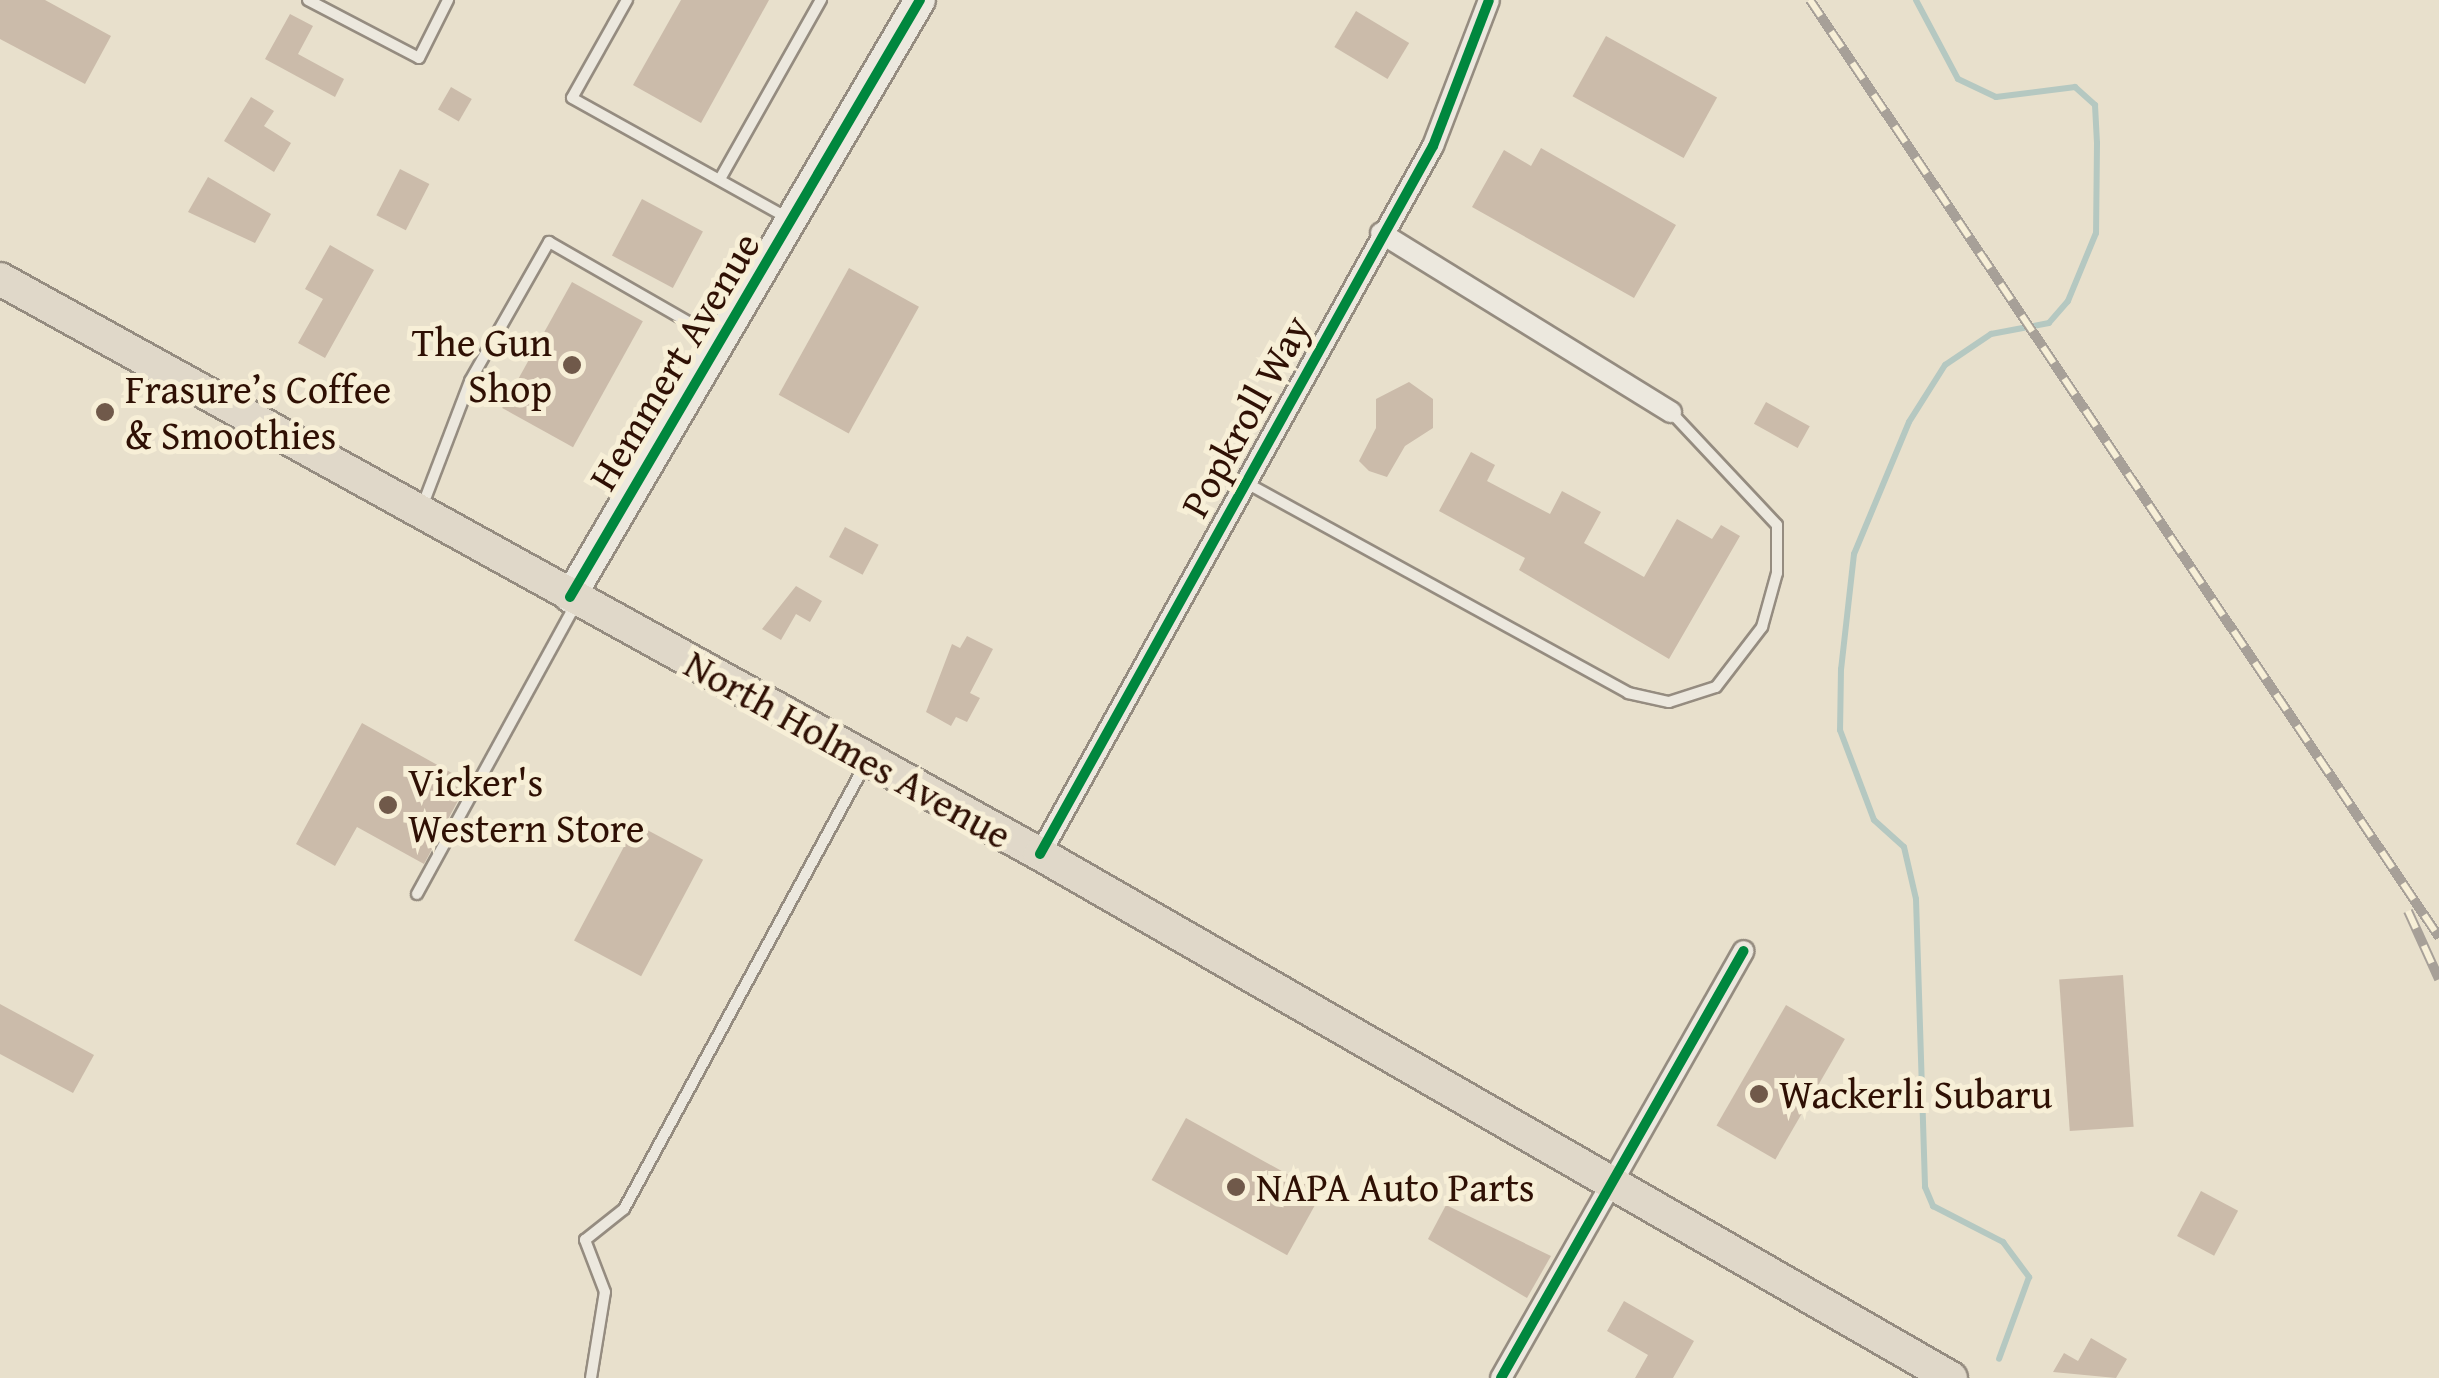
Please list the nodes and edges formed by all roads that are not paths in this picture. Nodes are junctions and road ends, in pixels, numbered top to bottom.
1 (308, 0) edge
2 (448, 0) edge
3 (627, 0) edge
4 (821, 0) edge
5 (920, 0) edge
6 (1489, 0) edge
7 (720, 178) junction
8 (794, 221) junction
9 (1381, 232) junction
10 (0, 278) edge
11 (717, 339) junction
12 (1671, 412) joint
13 (1242, 481) junction
14 (419, 512) junction
15 (574, 600) junction
16 (867, 760) junction
17 (1040, 854) junction
18 (417, 894) dead end
19 (1744, 951) dead end
20 (1612, 1183) junction
21 (591, 1378) edge
22 (1501, 1378) edge
23 (1951, 1378) edge

1 - 2 lane
3 - 7 lane
4 - 7 lane
5 - 8 street, Hemmert Avenue
6 - 9 street, Popkroll Way
7 - 8 lane
8 - 11 street, Hemmert Avenue
9 - 12 street
9 - 13 street, Popkroll Way
10 - 14 main road, North Holmes Avenue
11 - 14 lane
11 - 15 street, Hemmert Avenue
12 - 13 lane
13 - 17 street, Popkroll Way
14 - 15 main road, North Holmes Avenue
15 - 16 main road, North Holmes Avenue
15 - 18 lane
16 - 17 main road, North Holmes Avenue
16 - 21 lane
17 - 20 main road, North Holmes Avenue
19 - 20 street
20 - 22 street
20 - 23 main road, North Holmes Avenue

